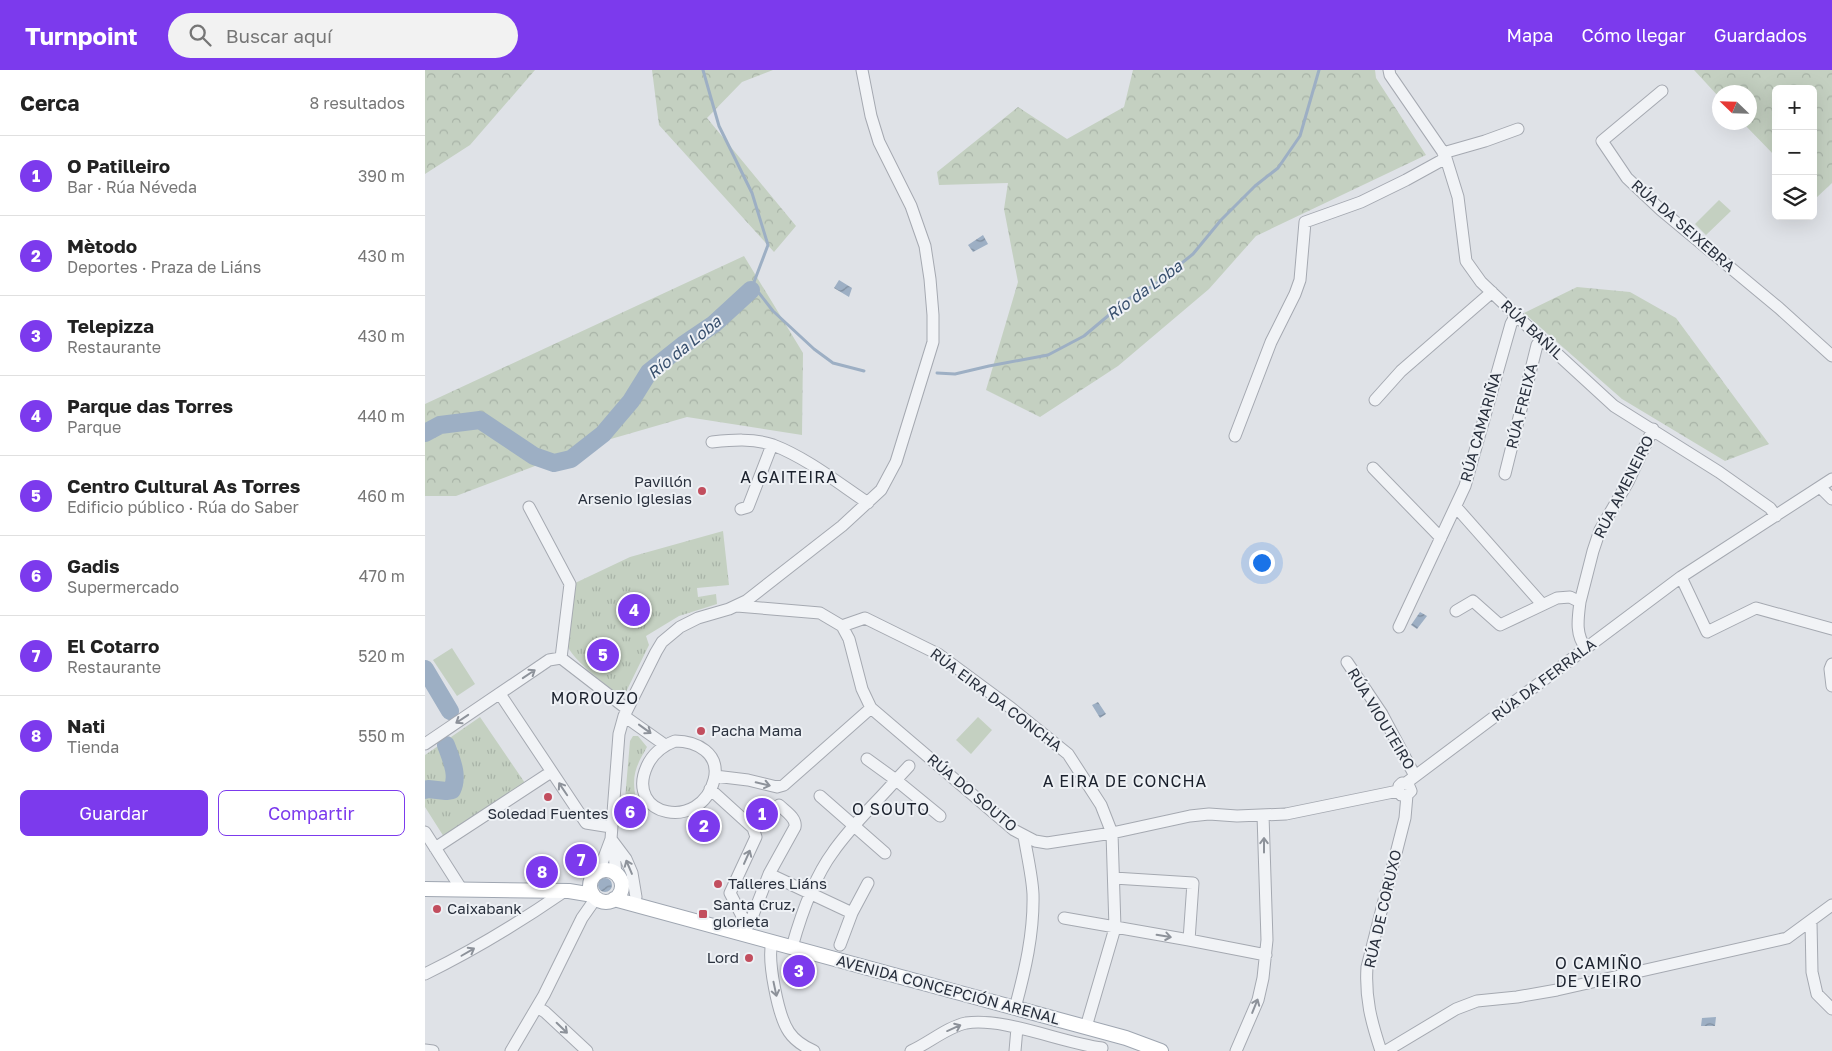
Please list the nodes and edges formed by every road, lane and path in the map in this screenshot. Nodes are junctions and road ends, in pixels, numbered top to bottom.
1 (862, 70) edge
2 (1389, 70) edge
3 (1662, 91) dead end
4 (1518, 129) dead end
5 (1444, 155) junction
6 (1492, 292) junction
7 (1516, 316) junction
8 (1541, 339) junction
9 (1832, 356) edge
10 (1375, 400) dead end
11 (1653, 430) junction
12 (1235, 436) dead end
13 (712, 442) dead end
14 (772, 445) junction
15 (1373, 468) dead end
16 (1505, 474) dead end
17 (1832, 479) edge
18 (1820, 487) junction
19 (1832, 499) edge
20 (868, 503) junction
21 (529, 507) dead end
22 (1456, 507) junction
23 (741, 509) dead end
24 (1776, 516) junction
25 (1441, 538) junction
26 (1681, 577) junction
27 (1580, 602) junction
28 (1542, 604) junction
29 (737, 606) junction
30 (1456, 612) dead end
31 (841, 626) junction
32 (1399, 627) dead end
33 (1832, 629) edge
34 (1586, 648) junction
35 (561, 658) junction
36 (1347, 662) dead end
37 (1832, 664) edge
38 (1832, 686) edge
39 (500, 694) junction
40 (871, 708) junction
41 (626, 712) junction
42 (425, 744) edge
43 (665, 745) junction
44 (867, 759) dead end
45 (909, 766) dead end
46 (551, 772) junction
47 (715, 776) junction
48 (896, 780) junction
49 (1407, 786) junction
50 (710, 789) junction
51 (820, 796) dead end
52 (779, 805) dead end
53 (1263, 815) junction
54 (940, 816) dead end
55 (855, 826) junction
56 (425, 832) edge
57 (1112, 833) junction
58 (612, 836) junction
59 (1024, 836) junction
60 (435, 848) junction
61 (885, 853) dead end
62 (599, 871) junction
63 (769, 874) junction
64 (619, 878) junction
65 (1114, 878) junction
66 (868, 883) dead end
67 (425, 889) edge
68 (461, 890) junction
69 (569, 891) junction
70 (593, 892) junction
71 (810, 893) junction
72 (636, 897) junction
73 (614, 899) junction
74 (1832, 905) edge
75 (647, 908) junction
76 (586, 912) junction
77 (852, 913) junction
78 (1064, 918) dead end
79 (1811, 922) junction
80 (1115, 928) junction
81 (743, 934) junction
82 (1189, 940) junction
83 (772, 942) junction
84 (840, 945) dead end
85 (792, 947) junction
86 (1266, 955) junction
87 (425, 974) edge
88 (537, 1007) junction
89 (1015, 1008) junction
90 (1832, 1009) edge
91 (1086, 1027) junction
92 (1017, 1028) junction
93 (1107, 1032) junction
94 (1102, 1049) edge
95 (425, 1050) edge
96 (433, 1051) edge
97 (511, 1051) edge
98 (587, 1051) edge
99 (814, 1051) edge
100 (911, 1051) edge
101 (1015, 1051) edge
102 (1161, 1051) edge
103 (1236, 1051) edge
104 (1381, 1051) edge
105 (1387, 1051) edge

1 - 20 street
2 - 5 street, RÚA BAÑIL
3 - 9 street, RÚA DA SEIXEBRA
4 - 5 street
5 - 6 street, RÚA BAÑIL
5 - 12 street
6 - 7 street, RÚA BAÑIL
6 - 10 street
7 - 8 street, RÚA BAÑIL
7 - 22 street, RÚA CAMARIÑA
8 - 11 street, RÚA BAÑIL
8 - 16 street, RÚA FREIXA
11 - 24 street, RÚA BAÑIL
11 - 27 street, RÚA AMENEIRO
13 - 14 street
14 - 20 street
14 - 23 street
15 - 25 street
17 - 18 street, RÚA DA FERRALA
18 - 19 street
18 - 24 street, RÚA DA FERRALA
20 - 29 street
21 - 35 street
22 - 25 street, RÚA CAMARIÑA
22 - 28 street
24 - 26 street, RÚA DA FERRALA
25 - 32 street, RÚA CAMARIÑA
26 - 33 street
26 - 34 street, RÚA DA FERRALA
27 - 28 street
27 - 34 street, RÚA AMENEIRO
28 - 30 street
29 - 31 street
29 - 41 street
31 - 40 street, RÚA DO SOUTO
31 - 57 street, RÚA EIRA DA CONCHA
34 - 49 street, RÚA DA FERRALA
39 -> 35 street
35 - 41 street
36 - 49 street, RÚA VIOUTEIRO
37 - 38 street
39 -> 42 street
39 - 46 street
47 -> 40 street
40 - 59 street, RÚA DO SOUTO
41 -> 43 street
41 - 58 street
43 - 47 street
43 - 50 street
44 - 48 street
45 - 48 street
58 -> 46 street
46 - 60 street
47 - 50 street
48 - 54 street
48 - 55 street
49 - 53 street, RÚA DO SOUTO
49 - 104 street, RÚA DE CORUXO
81 -> 50 street
51 - 55 street
52 - 63 street
53 - 57 street, RÚA DO SOUTO
86 -> 53 street
55 - 61 street
55 - 71 street
56 - 60 street
57 - 59 street, RÚA DO SOUTO
57 - 65 street, RÚA EIRA DA CONCHA
58 - 62 street
58 - 64 street
72 -> 58 street
59 - 89 street
60 - 68 street
62 - 64 main road
62 - 70 main road
63 - 71 street
63 - 81 street
64 - 72 main road, AVENIDA CONCEPCIÓN ARENAL
64 - 73 main road
65 - 80 street, RÚA EIRA DA CONCHA
65 - 82 street
66 - 77 street
67 - 68 main road, AVENIDA CONCEPCIÓN ARENAL
68 - 69 main road, AVENIDA CONCEPCIÓN ARENAL
69 - 70 main road, AVENIDA CONCEPCIÓN ARENAL
69 - 76 street
87 -> 69 street
70 - 73 main road, AVENIDA CONCEPCIÓN ARENAL
70 - 76 street
71 - 77 street
71 - 85 street
72 - 75 main road, AVENIDA CONCEPCIÓN ARENAL
73 - 75 main road, AVENIDA CONCEPCIÓN ARENAL
74 - 79 street
75 - 81 main road, AVENIDA CONCEPCIÓN ARENAL
76 - 88 street
77 - 84 street
78 - 80 street
79 - 90 street
79 - 105 street
80 -> 82 street
80 - 91 street, RÚA EIRA DA CONCHA
81 - 83 main road, AVENIDA CONCEPCIÓN ARENAL
82 - 86 street
83 - 85 main road, AVENIDA CONCEPCIÓN ARENAL
83 -> 99 street
85 - 89 main road, AVENIDA CONCEPCIÓN ARENAL
103 -> 86 street
88 - 97 street
88 -> 98 street
89 - 91 main road, AVENIDA CONCEPCIÓN ARENAL
91 - 93 main road, AVENIDA CONCEPCIÓN ARENAL
92 - 94 street
100 -> 92 street
92 - 101 street
93 - 94 street
93 - 102 main road, AVENIDA CONCEPCIÓN ARENAL
95 - 96 street

